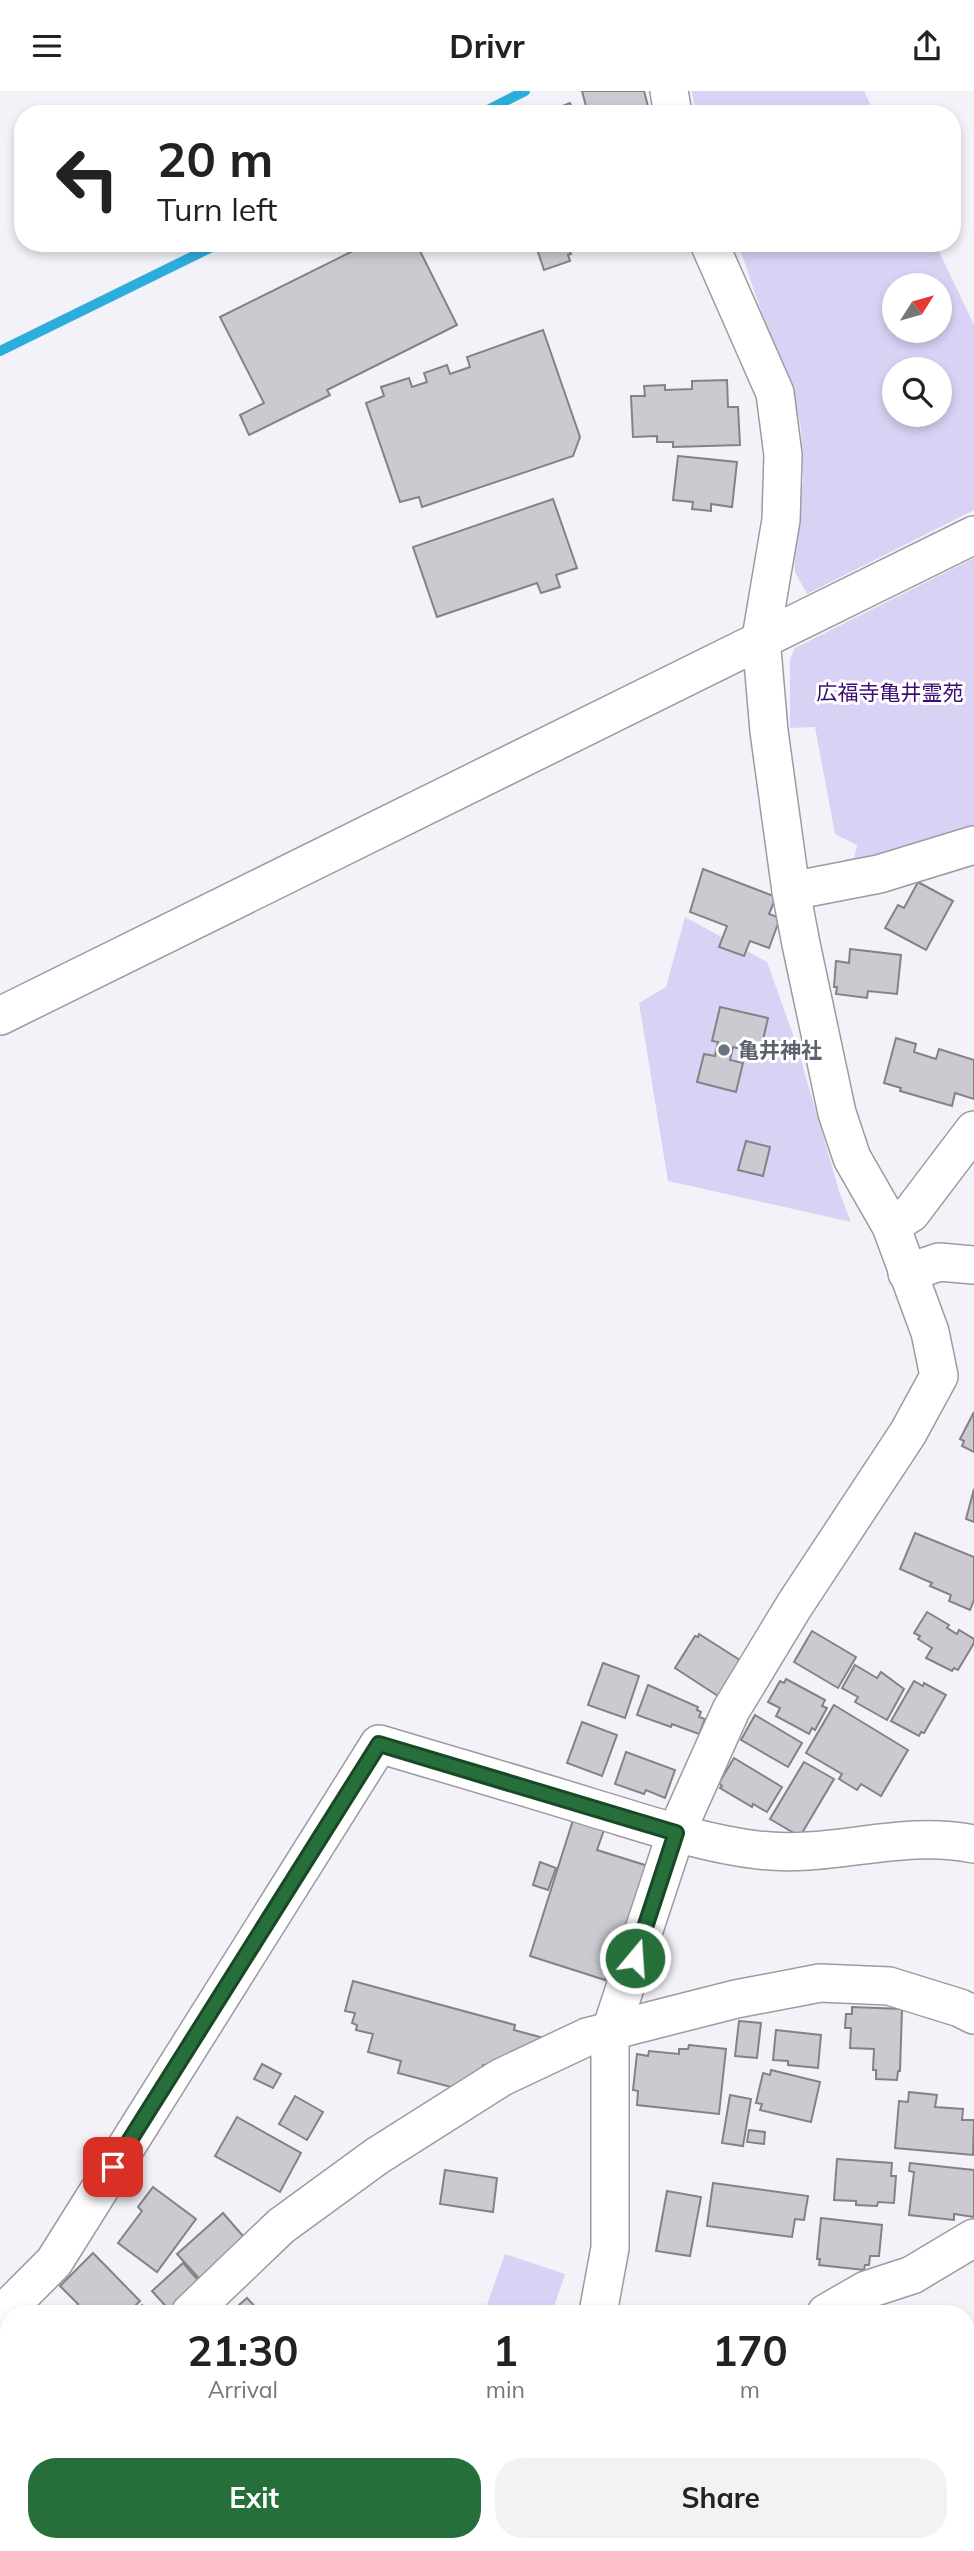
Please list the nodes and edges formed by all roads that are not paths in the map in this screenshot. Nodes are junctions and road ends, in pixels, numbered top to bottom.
1 (713, 252) edge
2 (974, 535) edge
3 (761, 639) junction
4 (974, 845) edge
5 (791, 891) junction
6 (0, 1016) edge
7 (974, 1130) edge
8 (891, 1226) junction
9 (974, 1265) edge
10 (907, 1273) junction
11 (676, 1833) junction
12 (974, 1844) edge
13 (974, 2015) edge
14 (610, 2033) junction
15 (974, 2238) edge
16 (11, 2305) edge
17 (198, 2305) edge
18 (599, 2305) edge
19 (840, 2305) edge

1 - 3 street
2 - 3 street
3 - 5 street
3 - 6 street
4 - 5 street
5 - 8 street
7 - 8 street
8 - 10 street
9 - 10 street
10 - 11 street
11 - 12 street
11 - 14 street
11 - 16 street
13 - 14 street
14 - 17 street
14 - 18 street
15 - 19 street

